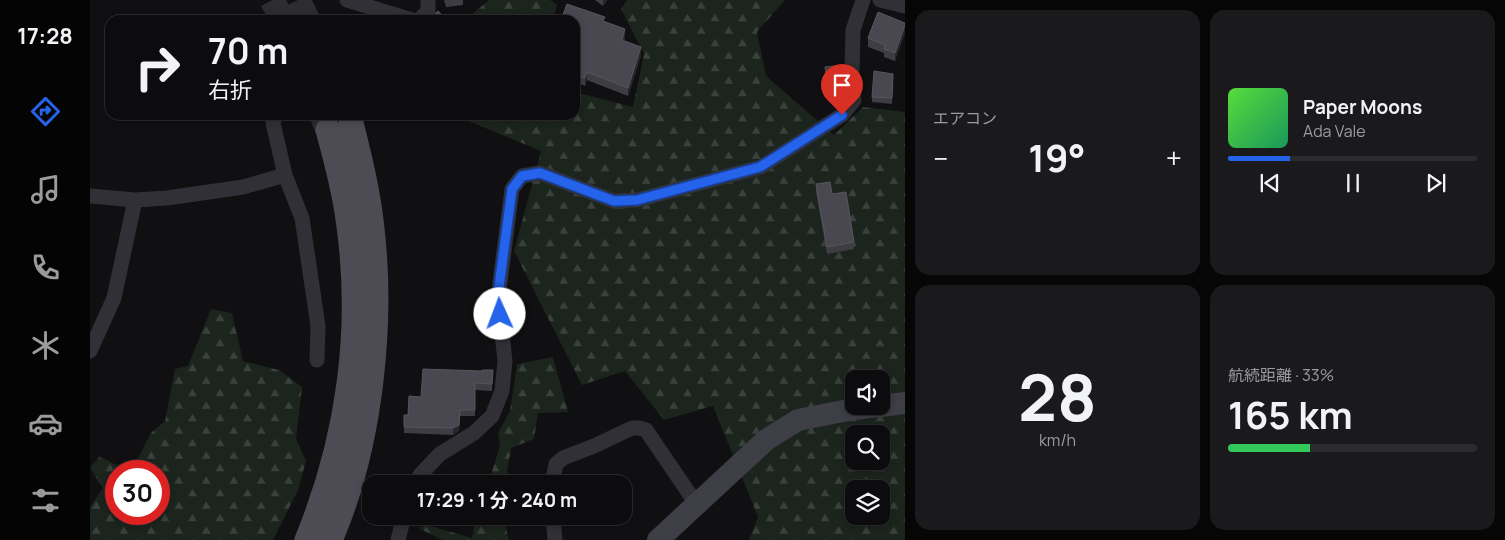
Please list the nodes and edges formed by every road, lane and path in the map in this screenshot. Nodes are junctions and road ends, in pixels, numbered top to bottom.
1 (347, 0) edge
2 (428, 0) edge
3 (863, 0) edge
4 (880, 0) edge
5 (905, 6) edge
6 (396, 15) edge
7 (424, 15) edge
8 (274, 120) edge
9 (351, 123) tunnel mouth
10 (328, 130) tunnel mouth
11 (285, 175) junction
12 (90, 196) edge
13 (135, 200) junction
14 (90, 350) edge
15 (317, 360) dead end
16 (905, 403) edge
17 (890, 405) edge
18 (845, 411) edge
19 (421, 475) edge
20 (554, 475) edge
21 (696, 505) junction
22 (402, 525) edge
23 (554, 525) edge
24 (307, 540) edge
25 (330, 540) edge
26 (398, 540) edge
27 (555, 540) edge
28 (658, 540) edge

1 - 6 street
2 - 7 street
3 - 19 street
4 - 5 street
8 - 11 street
9 - 25 main road
10 - 24 main road
11 - 13 street
11 - 15 street
12 - 13 street
13 - 14 street
16 - 17 street
18 - 21 street
20 - 21 street
21 - 28 street
22 - 26 street
23 - 27 street

